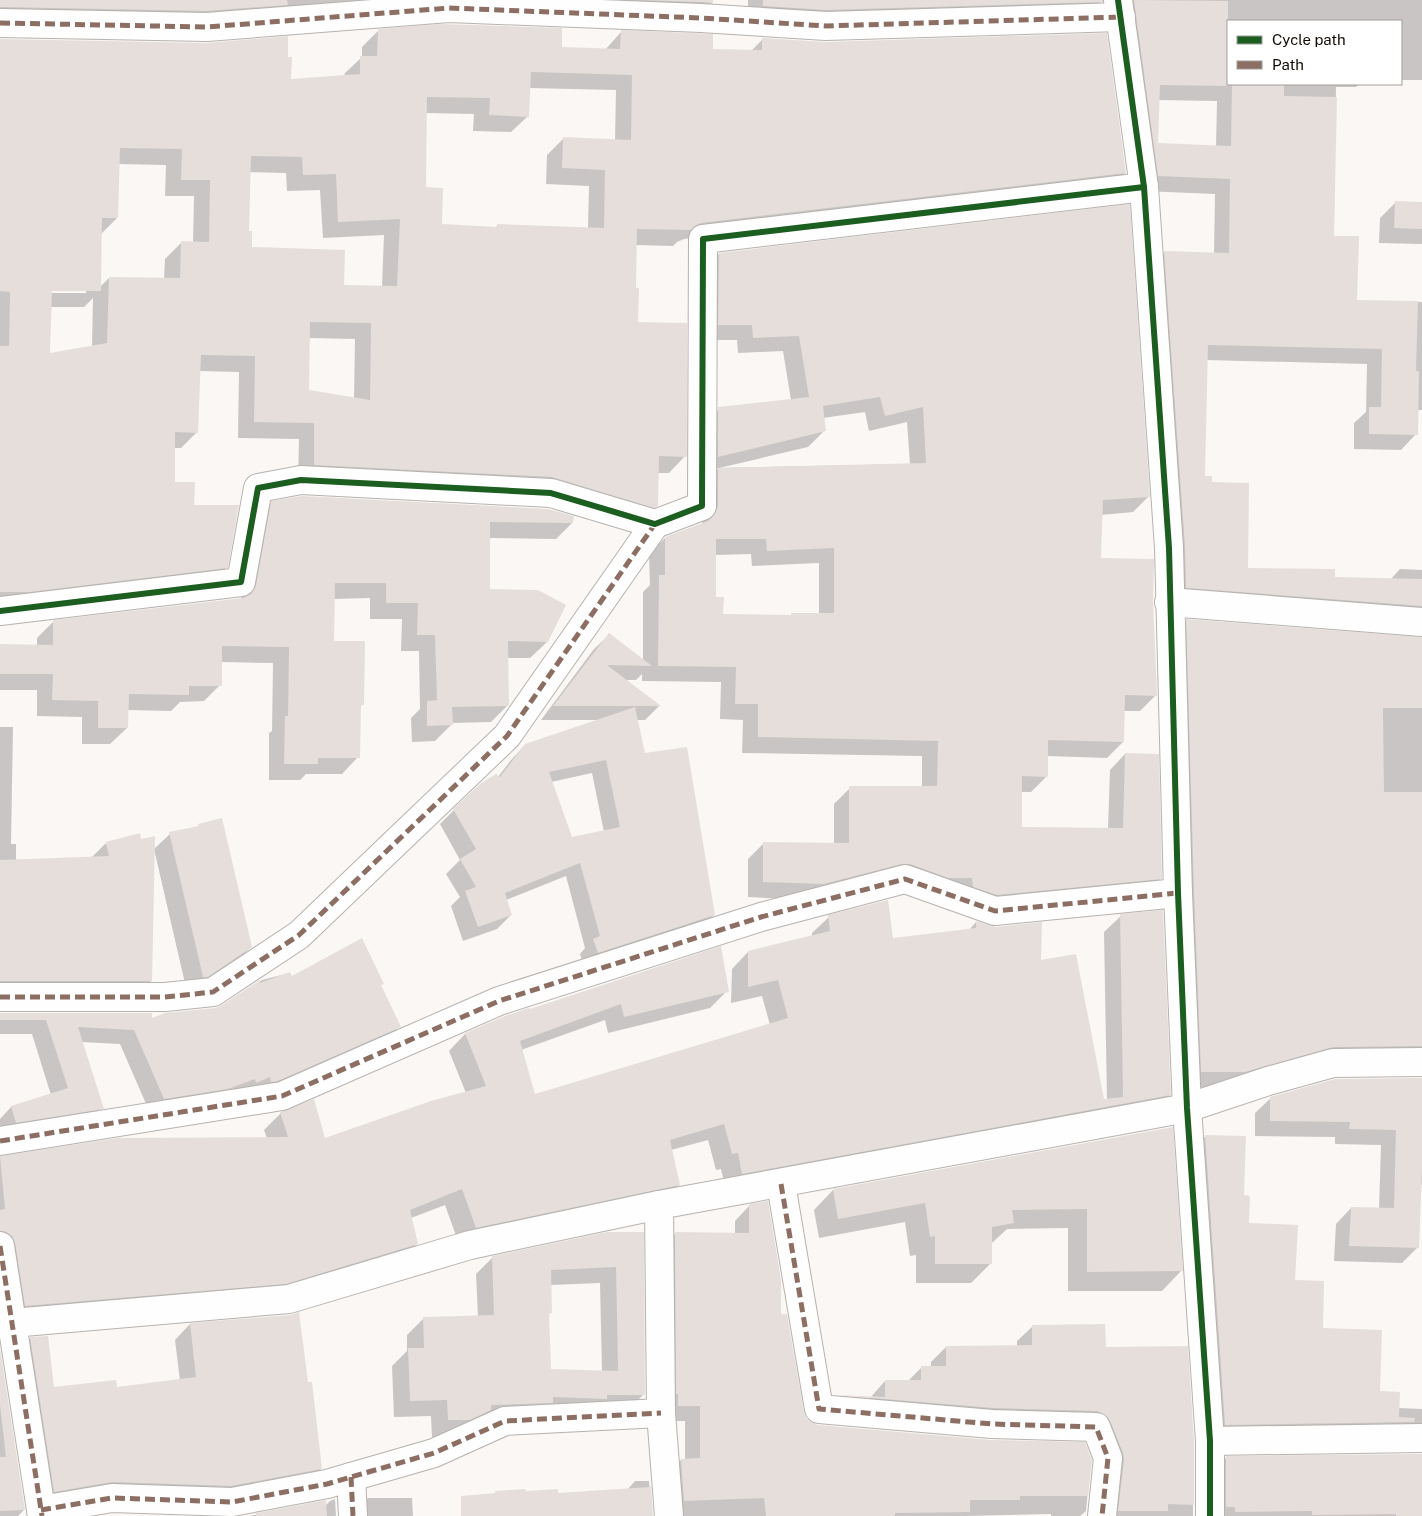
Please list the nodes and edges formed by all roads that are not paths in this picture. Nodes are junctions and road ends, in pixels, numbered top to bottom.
1 (1120, 8) edge
2 (0, 23) edge
3 (1144, 187) junction
4 (655, 524) junction
5 (1169, 602) junction
6 (0, 610) edge
7 (1422, 622) edge
8 (1178, 893) junction
9 (0, 998) edge
10 (1422, 1062) edge
11 (1187, 1108) junction
12 (0, 1141) edge
13 (781, 1184) junction
14 (659, 1205) junction
15 (0, 1246) edge
16 (6, 1324) edge
17 (661, 1413) junction
18 (1422, 1438) edge
19 (1210, 1441) junction
20 (351, 1477) junction
21 (42, 1513) edge
22 (353, 1516) edge
23 (669, 1516) edge
24 (1102, 1516) edge
25 (1210, 1516) edge

1 - 2 street
1 - 3 street
3 - 4 street
3 - 5 street
4 - 6 street
4 - 9 street
5 - 7 street
5 - 8 street
8 - 11 street
8 - 12 street
10 - 11 street
11 - 13 street
11 - 19 street
13 - 14 street
13 - 24 street
14 - 16 street
14 - 17 street
15 - 16 street
16 - 21 street
17 - 20 street
17 - 23 street
18 - 19 street
19 - 25 street
20 - 21 street
20 - 22 street

